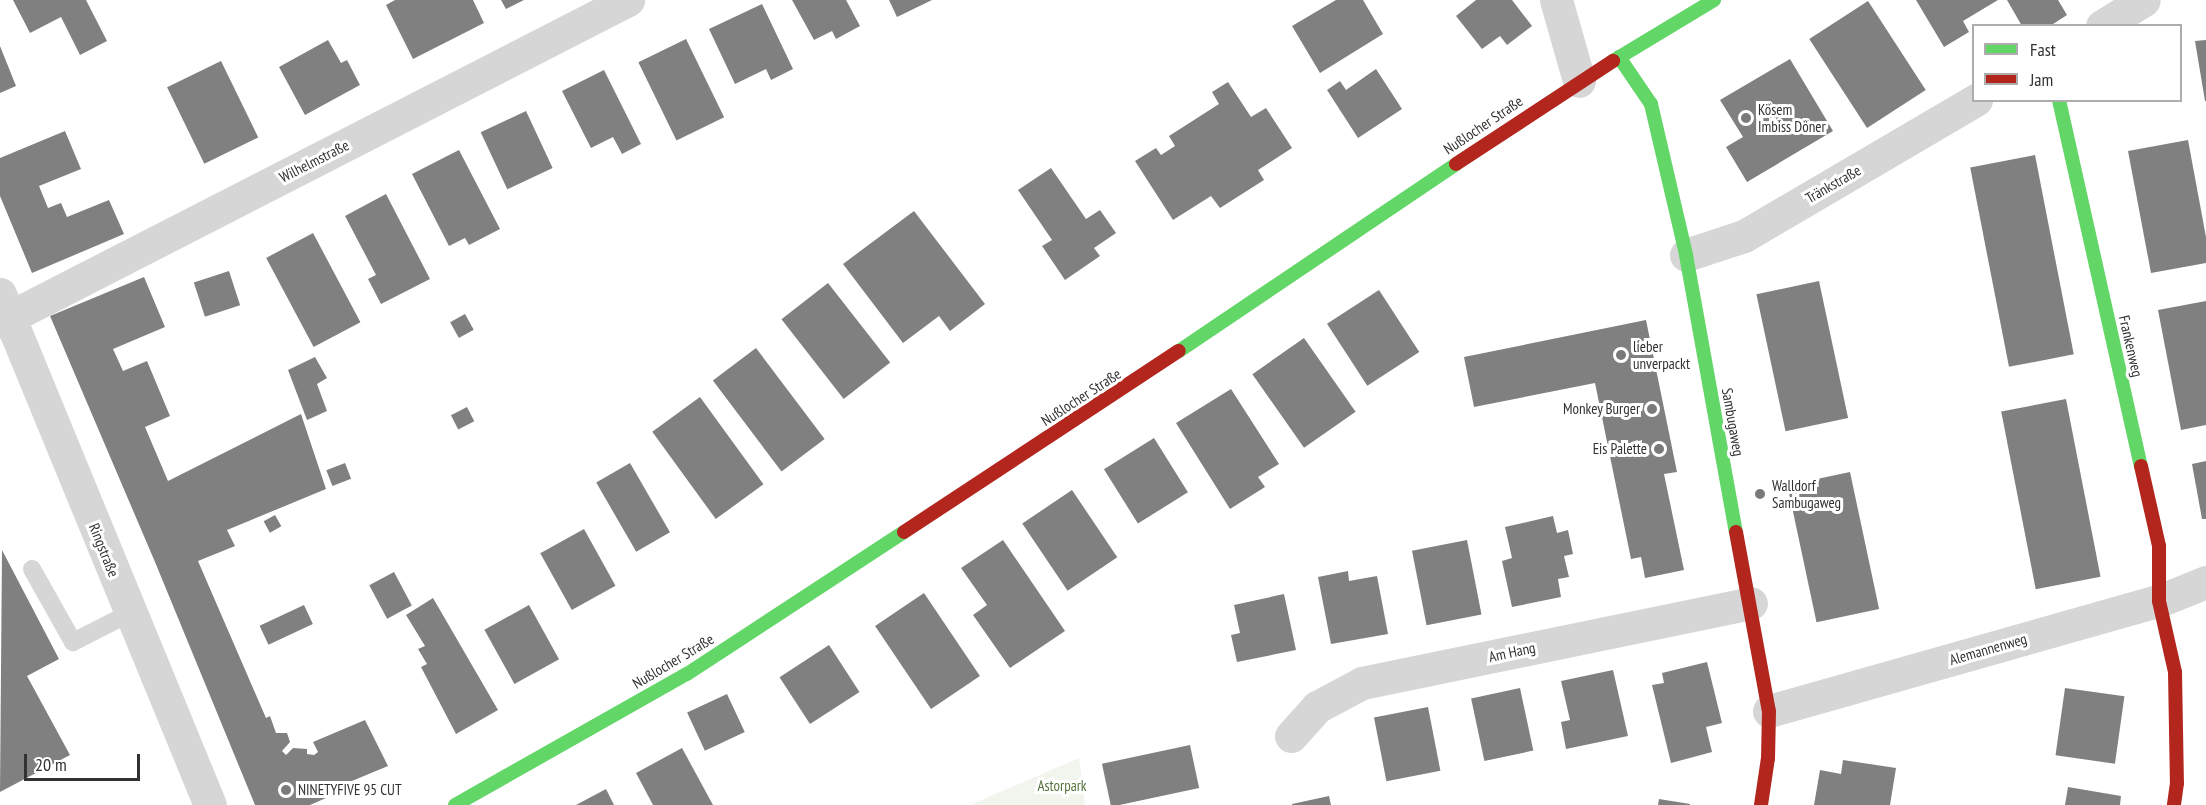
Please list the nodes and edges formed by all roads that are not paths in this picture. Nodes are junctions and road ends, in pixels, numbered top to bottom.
1 (628, 0) edge
2 (1556, 0) edge
3 (1714, 0) edge
4 (2144, 0) edge
5 (2105, 24) edge
6 (1619, 57) junction
7 (1579, 81) junction
8 (1973, 102) edge
9 (2059, 102) edge
10 (1686, 255) junction
11 (3, 311) edge
12 (32, 568) dead end
13 (2206, 582) edge
14 (2159, 601) junction
15 (1751, 603) junction
16 (130, 614) junction
17 (1769, 711) junction
18 (1291, 736) dead end
19 (210, 805) edge
20 (455, 805) edge
21 (1761, 805) edge
22 (2174, 805) edge

1 - 11 street, Wilhelmstraße
2 - 7 street
3 - 6 street, Nußlocher Straße
4 - 5 street
6 - 7 street, Nußlocher Straße
6 - 10 street, Sambugaweg
7 - 20 street, Nußlocher Straße
8 - 10 street, Tränkstraße
9 - 14 street, Frankenweg
10 - 15 street, Sambugaweg
11 - 16 street, Ringstraße
12 - 16 lane
13 - 14 street, Alemannenweg
14 - 17 street, Alemannenweg
14 - 22 street, Frankenweg
15 - 17 street, Sambugaweg
15 - 18 street, Am Hang
16 - 19 street, Ringstraße
17 - 21 street, Sambugaweg

